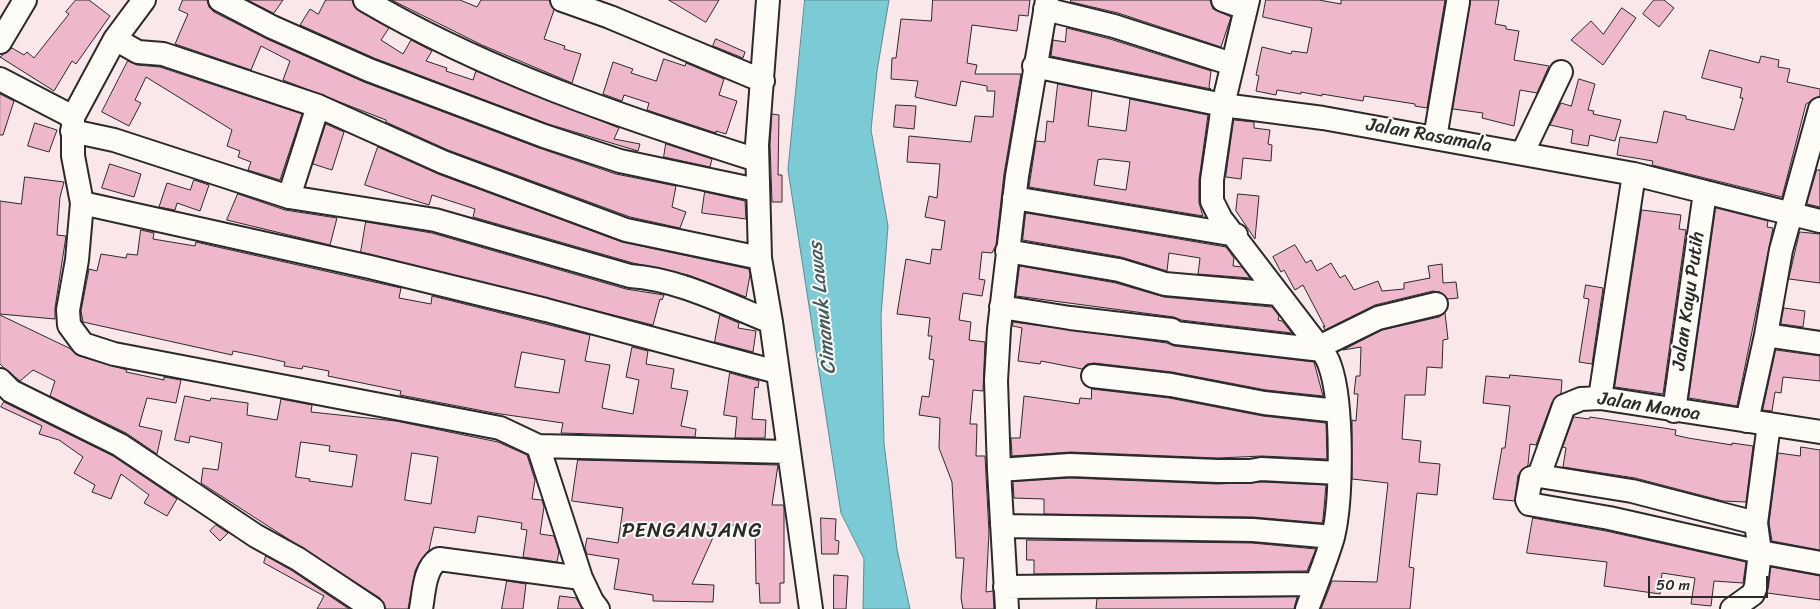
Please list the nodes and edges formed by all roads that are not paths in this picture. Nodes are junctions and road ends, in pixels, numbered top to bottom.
1 (25, 0) edge
2 (144, 0) edge
3 (220, 0) edge
4 (365, 0) edge
5 (562, 0) edge
6 (1223, 0) edge
7 (1458, 2) dead end
8 (760, 4) edge
9 (1046, 4) edge
10 (1247, 4) edge
11 (115, 39) junction
12 (0, 42) edge
13 (1232, 64) junction
14 (1034, 66) junction
15 (1560, 72) dead end
16 (0, 79) edge
17 (763, 81) junction
18 (1223, 105) junction
19 (318, 106) junction
20 (1820, 109) edge
21 (73, 124) junction
22 (1435, 138) junction
23 (1523, 152) junction
24 (757, 160) junction
25 (1634, 174) junction
26 (757, 190) junction
27 (1705, 192) junction
28 (289, 197) junction
29 (1014, 198) junction
30 (82, 203) junction
31 (1791, 214) junction
32 (1820, 221) edge
33 (1236, 235) junction
34 (1007, 250) junction
35 (760, 258) junction
36 (1278, 294) junction
37 (1436, 304) dead end
38 (1001, 307) junction
39 (771, 322) junction
40 (1766, 335) junction
41 (1820, 342) edge
42 (1320, 348) junction
43 (777, 372) junction
44 (1093, 376) dead end
45 (0, 380) edge
46 (1600, 398) junction
47 (1338, 411) junction
48 (1674, 411) junction
49 (1758, 423) junction
50 (1820, 432) edge
51 (538, 446) junction
52 (788, 452) junction
53 (999, 470) junction
54 (1339, 473) junction
55 (1539, 476) junction
56 (1632, 491) junction
57 (1609, 518) junction
58 (1756, 523) junction
59 (1002, 526) junction
60 (1333, 537) junction
61 (1760, 552) junction
62 (1820, 563) edge
63 (581, 578) junction
64 (1316, 584) junction
65 (1005, 587) junction
66 (373, 609) edge
67 (420, 609) edge
68 (598, 609) edge
69 (811, 609) edge
70 (1007, 609) edge
71 (1307, 609) edge
72 (1732, 609) edge

1 - 12 street
2 - 11 street
3 - 26 street
4 - 24 street
5 - 17 street
6 - 10 street
7 - 22 street
8 - 17 street
9 - 13 street
9 - 14 street
10 - 13 street
11 - 19 street
11 - 21 street
13 - 18 street
14 - 18 street, Jalan Rasamala
14 - 29 street
15 - 23 street
16 - 21 street
17 - 24 street
18 - 22 street, Jalan Rasamala
18 - 33 street
19 - 28 street
19 - 35 street
20 - 31 street
21 - 28 street
21 - 30 street
22 - 23 street, Jalan Rasamala
23 - 25 street, Jalan Rasamala
24 - 26 street
25 - 27 street, Jalan Rasamala
25 - 46 street
26 - 35 street
27 - 31 street, Jalan Rasamala
27 - 48 street, Jalan Kayu Putih
28 - 39 street
29 - 33 street
29 - 34 street
30 - 43 street
30 - 51 street
31 - 32 street, Jalan Rasamala
31 - 40 street
33 - 36 street
34 - 36 street
34 - 38 street
35 - 39 street
36 - 42 street
37 - 42 street
38 - 42 street
38 - 53 street
39 - 43 street
40 - 41 street
40 - 49 street
42 - 47 street
43 - 52 street
44 - 47 street
45 - 66 street
46 - 48 street, Jalan Manoa
46 - 55 street, Jalan Manoa
47 - 54 street
48 - 49 street, Jalan Manoa
49 - 50 street, Jalan Manoa
49 - 58 street
51 - 52 street
51 - 63 street
52 - 69 street
53 - 54 street
53 - 59 street
54 - 60 street
55 - 56 street
55 - 57 street
56 - 57 street
56 - 58 street
57 - 61 street
58 - 61 street
59 - 60 street
59 - 65 street
60 - 64 street
61 - 62 street
61 - 72 street
63 - 67 street
63 - 68 street
64 - 65 street
64 - 71 street
65 - 70 street

